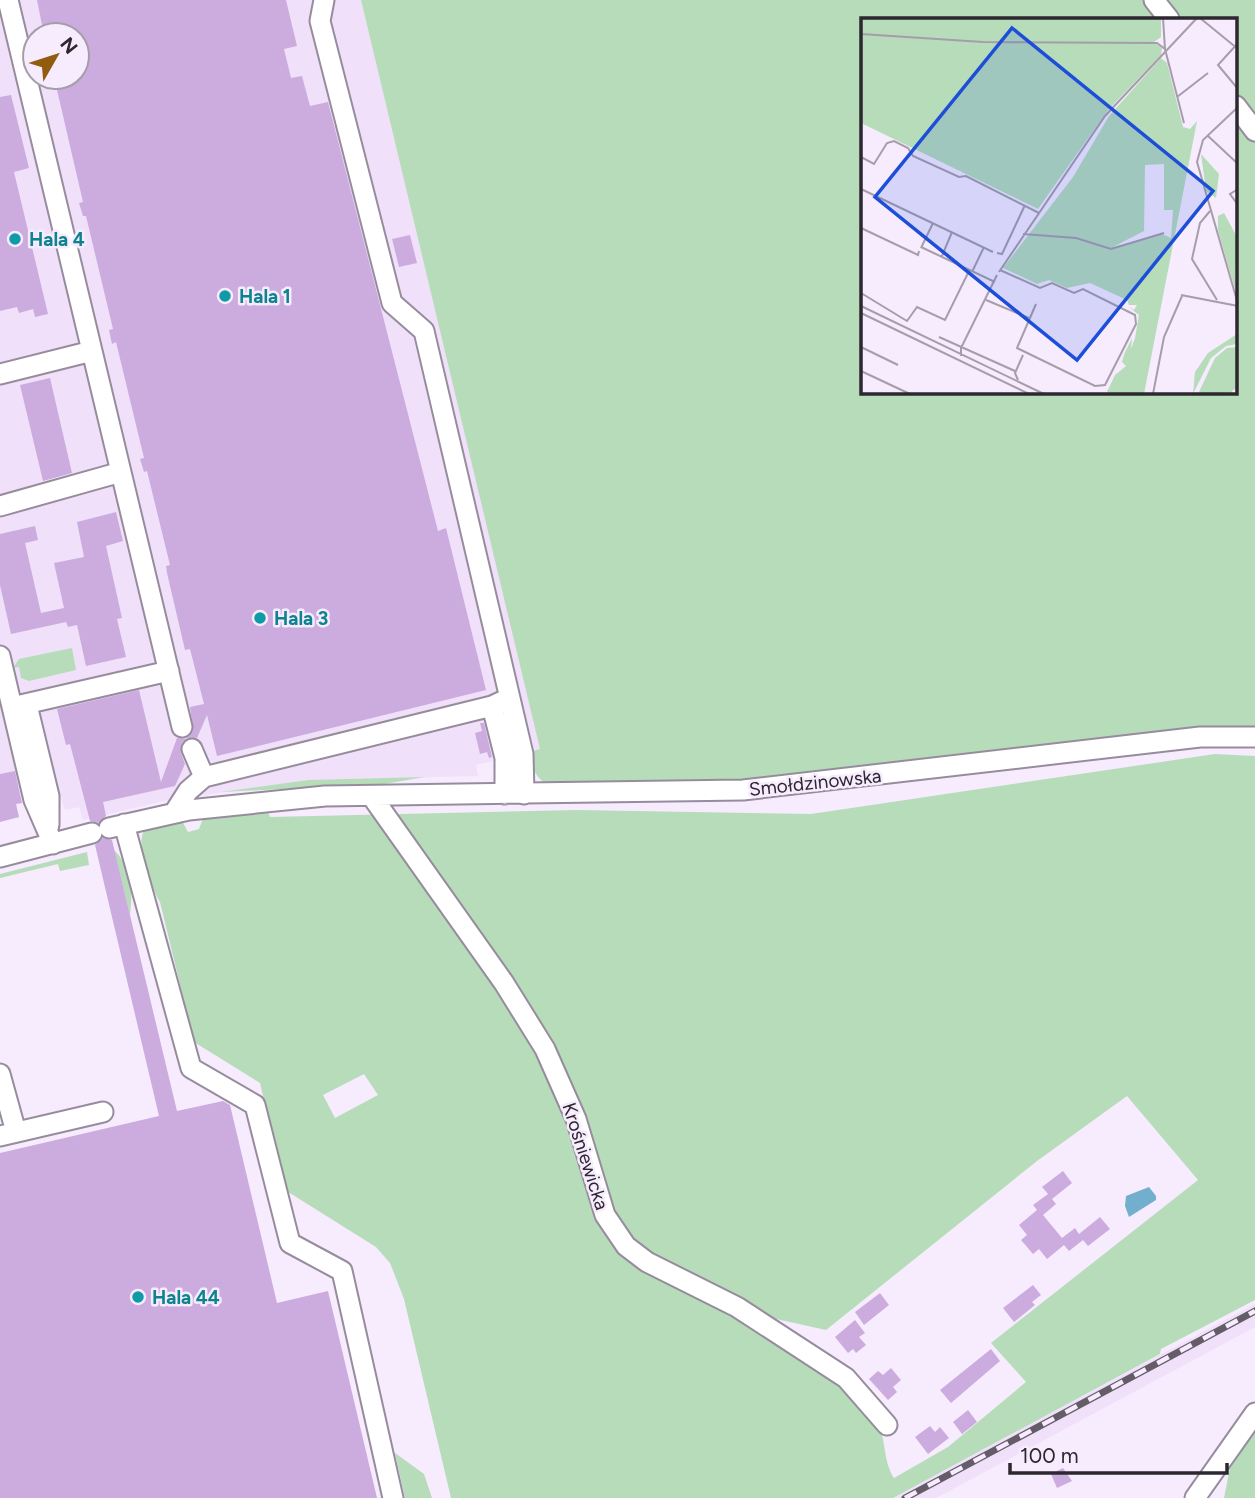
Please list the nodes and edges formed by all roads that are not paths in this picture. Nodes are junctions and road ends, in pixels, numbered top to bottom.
1 (8, 0) edge
2 (324, 0) edge
3 (1154, 0) edge
4 (1168, 18) edge
5 (1238, 109) edge
6 (1255, 131) edge
7 (92, 351) junction
8 (0, 374) edge
9 (121, 472) junction
10 (0, 506) edge
11 (0, 656) edge
12 (169, 671) junction
13 (12, 699) edge
14 (501, 702) junction
15 (182, 727) dead end
16 (1255, 737) edge
17 (192, 749) dead end
18 (204, 777) junction
19 (514, 794) junction
20 (373, 798) junction
21 (174, 813) junction
22 (108, 828) junction
23 (51, 837) junction
24 (0, 857) edge
25 (0, 1074) edge
26 (103, 1112) dead end
27 (8, 1134) edge
28 (1255, 1413) edge
29 (887, 1425) dead end
30 (393, 1498) edge
31 (1195, 1498) edge

1 - 7 street
2 - 14 street
3 - 4 street
5 - 6 street
7 - 8 street
7 - 9 street
9 - 10 street
9 - 12 street
11 - 13 street
12 - 13 street
12 - 15 street
13 - 23 street
14 - 18 street
14 - 19 street
16 - 19 street, Smołdzinowska
17 - 18 street
18 - 21 street
19 - 20 street, Smołdzinowska
20 - 21 street, Smołdzinowska
20 - 29 street, Krośniewicka
21 - 22 street, Smołdzinowska
22 - 23 street, Smołdzinowska
22 - 30 street
23 - 24 street, Smołdzinowska
25 - 27 street
26 - 27 street
28 - 31 street

